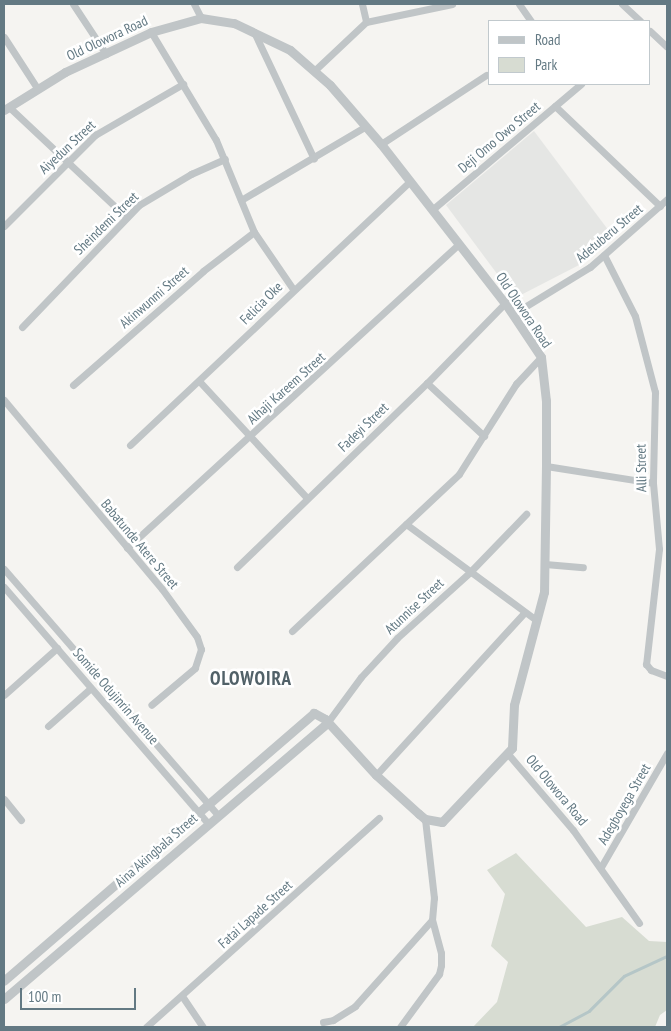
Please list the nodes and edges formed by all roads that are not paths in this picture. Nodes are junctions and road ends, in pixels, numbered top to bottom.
1 (73, 4) edge
2 (194, 4) edge
3 (362, 4) edge
4 (452, 4) edge
5 (519, 4) edge
6 (622, 4) edge
7 (201, 18) junction
8 (530, 20) edge
9 (639, 20) edge
10 (366, 22) junction
11 (151, 32) junction
12 (254, 32) junction
13 (651, 33) edge
14 (4, 37) edge
15 (667, 47) edge
16 (106, 54) junction
17 (315, 70) junction
18 (486, 75) dead end
19 (183, 84) junction
20 (576, 85) edge
21 (36, 88) junction
22 (555, 106) junction
23 (6, 109) edge
24 (366, 126) junction
25 (381, 144) junction
26 (225, 159) junction
27 (314, 159) junction
28 (66, 162) junction
29 (410, 180) junction
30 (667, 199) edge
31 (241, 200) junction
32 (660, 206) junction
33 (433, 208) junction
34 (126, 217) junction
35 (4, 226) edge
36 (254, 232) junction
37 (459, 244) junction
38 (604, 255) junction
39 (293, 289) junction
40 (505, 303) junction
41 (513, 314) junction
42 (22, 327) dead end
43 (541, 357) junction
44 (200, 382) junction
45 (427, 383) junction
46 (73, 385) dead end
47 (4, 400) edge
48 (250, 436) junction
49 (484, 436) junction
50 (130, 445) dead end
51 (546, 466) junction
52 (653, 483) junction
53 (307, 498) junction
54 (526, 514) dead end
55 (406, 524) junction
56 (127, 548) junction
57 (545, 564) junction
58 (237, 567) dead end
59 (583, 567) dead end
60 (4, 569) edge
61 (470, 572) junction
62 (4, 587) edge
63 (524, 613) junction
64 (535, 619) junction
65 (292, 631) dead end
66 (57, 648) junction
67 (667, 676) edge
68 (91, 688) junction
69 (4, 695) edge
70 (151, 705) dead end
71 (327, 723) junction
72 (48, 726) dead end
73 (667, 753) edge
74 (508, 754) junction
75 (376, 774) junction
76 (4, 799) edge
77 (209, 803) junction
78 (198, 811) junction
79 (218, 815) junction
80 (379, 818) dead end
81 (425, 819) junction
82 (21, 820) dead end
83 (208, 823) junction
84 (601, 867) junction
85 (432, 920) junction
86 (639, 923) dead end
87 (4, 980) edge
88 (182, 996) junction
89 (4, 999) edge
90 (324, 1022) dead end
91 (146, 1027) edge
92 (203, 1027) edge
93 (400, 1027) edge

1 - 16 street
2 - 7 street
3 - 10 street
4 - 10 street
5 - 8 street
6 - 9 street
7 - 11 street, Old Olowora Road
7 - 12 street, Old Olowora Road
10 - 17 street
11 - 16 street, Old Olowora Road
11 - 19 street
12 - 17 street, Old Olowora Road
12 - 27 street
13 - 15 street
14 - 21 street
16 - 21 street, Old Olowora Road
17 - 24 street, Old Olowora Road
18 - 25 street
19 - 26 street
19 - 28 street, Aiyedun Street
20 - 22 street, Deji Omo Owo Street
21 - 23 street, Old Olowora Road
22 - 32 street
22 - 33 street, Deji Omo Owo Street
23 - 28 street
24 - 25 street, Old Olowora Road
24 - 27 street
25 - 29 street, Old Olowora Road
26 - 31 street
26 - 34 street, Sheindemi Street
27 - 31 street
28 - 34 street
28 - 35 street, Aiyedun Street
29 - 33 street, Old Olowora Road
29 - 39 street, Felicia Oke
30 - 32 street, Adetuberu Street
31 - 36 street
32 - 38 street, Adetuberu Street
33 - 37 street, Old Olowora Road
34 - 42 street, Sheindemi Street
36 - 39 street
36 - 46 street, Akinwunmi Street
37 - 40 street, Old Olowora Road
37 - 48 street, Alhaji Kareem Street
38 - 41 street, Adetuberu Street
38 - 52 street, Alli Street
39 - 44 street, Felicia Oke
40 - 41 street, Old Olowora Road
40 - 45 street, Fadeyi Street
41 - 43 street, Old Olowora Road
43 - 49 street
43 - 51 street, Old Olowora Road
44 - 48 street
44 - 50 street, Felicia Oke
45 - 49 street
45 - 53 street, Fadeyi Street
47 - 56 street, Babatunde Atere Street
48 - 53 street
48 - 56 street, Alhaji Kareem Street
49 - 55 street
51 - 52 street
51 - 57 street, Old Olowora Road
52 - 67 street, Alli Street
53 - 58 street, Fadeyi Street
54 - 61 street, Atunnise Street
55 - 61 street
55 - 65 street
56 - 70 street, Babatunde Atere Street
57 - 59 street
57 - 64 street, Old Olowora Road
60 - 77 street
61 - 63 street
61 - 71 street, Atunnise Street
62 - 66 street, Somide Odujinrin Avenue
63 - 64 street
63 - 75 street
64 - 74 street, Old Olowora Road
66 - 68 street, Somide Odujinrin Avenue
66 - 69 street
68 - 72 street
68 - 78 street, Somide Odujinrin Avenue
71 - 75 street
71 - 77 street, Aina Akingbala Street
71 - 79 street, Aina Akingbala Street
73 - 84 street, Adegboyega Street
74 - 81 street
74 - 84 street, Old Olowora Road
75 - 81 street
76 - 82 street
77 - 78 street, Aina Akingbala Street
77 - 79 street
78 - 83 street, Somide Odujinrin Avenue
78 - 87 street, Aina Akingbala Street
79 - 83 street, Aina Akingbala Street
80 - 88 street, Fatai Lapade Street
81 - 85 street
83 - 89 street, Aina Akingbala Street
84 - 86 street, Old Olowora Road
85 - 90 street
85 - 93 street
88 - 91 street, Fatai Lapade Street
88 - 92 street

